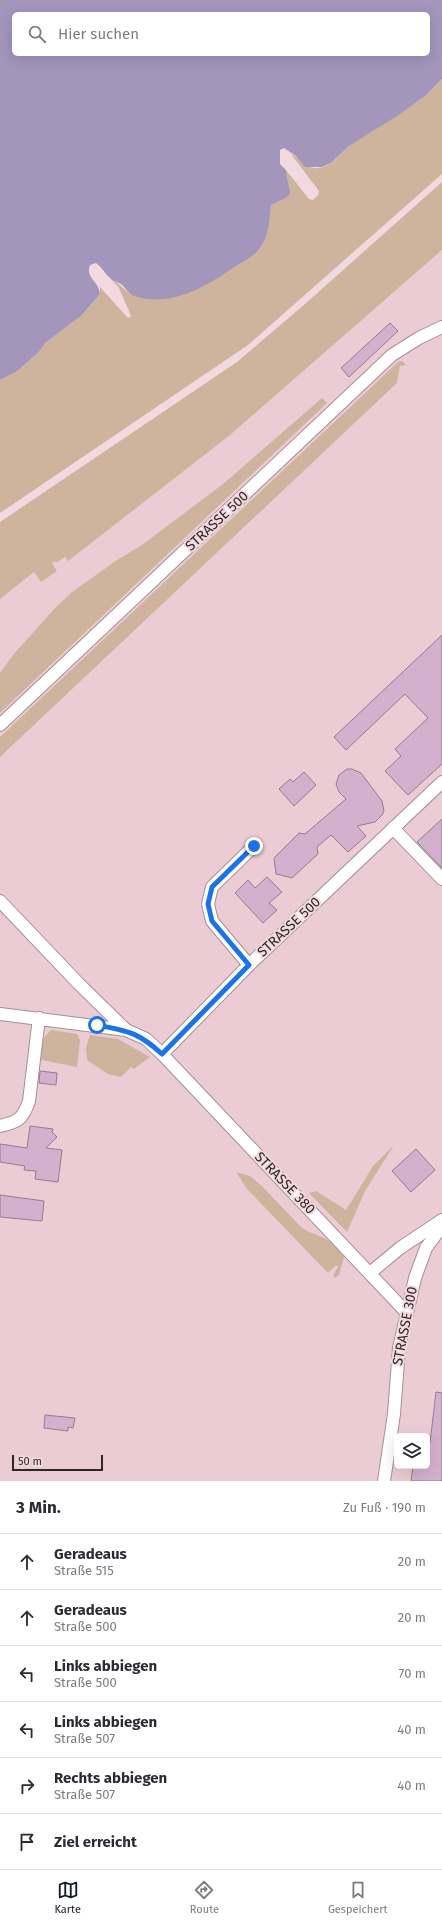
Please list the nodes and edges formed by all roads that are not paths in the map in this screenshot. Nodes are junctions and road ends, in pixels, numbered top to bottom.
1 (442, 328) edge
2 (0, 725) edge
3 (442, 783) edge
4 (393, 828) junction
5 (254, 846) dead end
6 (442, 879) edge
7 (0, 901) edge
8 (249, 965) junction
9 (0, 1014) edge
10 (39, 1018) junction
11 (126, 1030) junction
12 (162, 1054) junction
13 (0, 1126) edge
14 (442, 1220) edge
15 (442, 1226) edge
16 (370, 1273) junction
17 (407, 1313) junction
18 (384, 1481) edge

1 - 2 street, STRASSE 500
3 - 4 street, STRASSE 500
4 - 6 street
4 - 8 street, STRASSE 500
5 - 8 street
7 - 11 street
8 - 12 street, STRASSE 500
9 - 10 street
10 - 11 street
10 - 13 street
11 - 12 street
12 - 16 street, STRASSE 380
14 - 16 street
15 - 17 street, STRASSE 300
16 - 17 street, STRASSE 380
17 - 18 street, STRASSE 300

